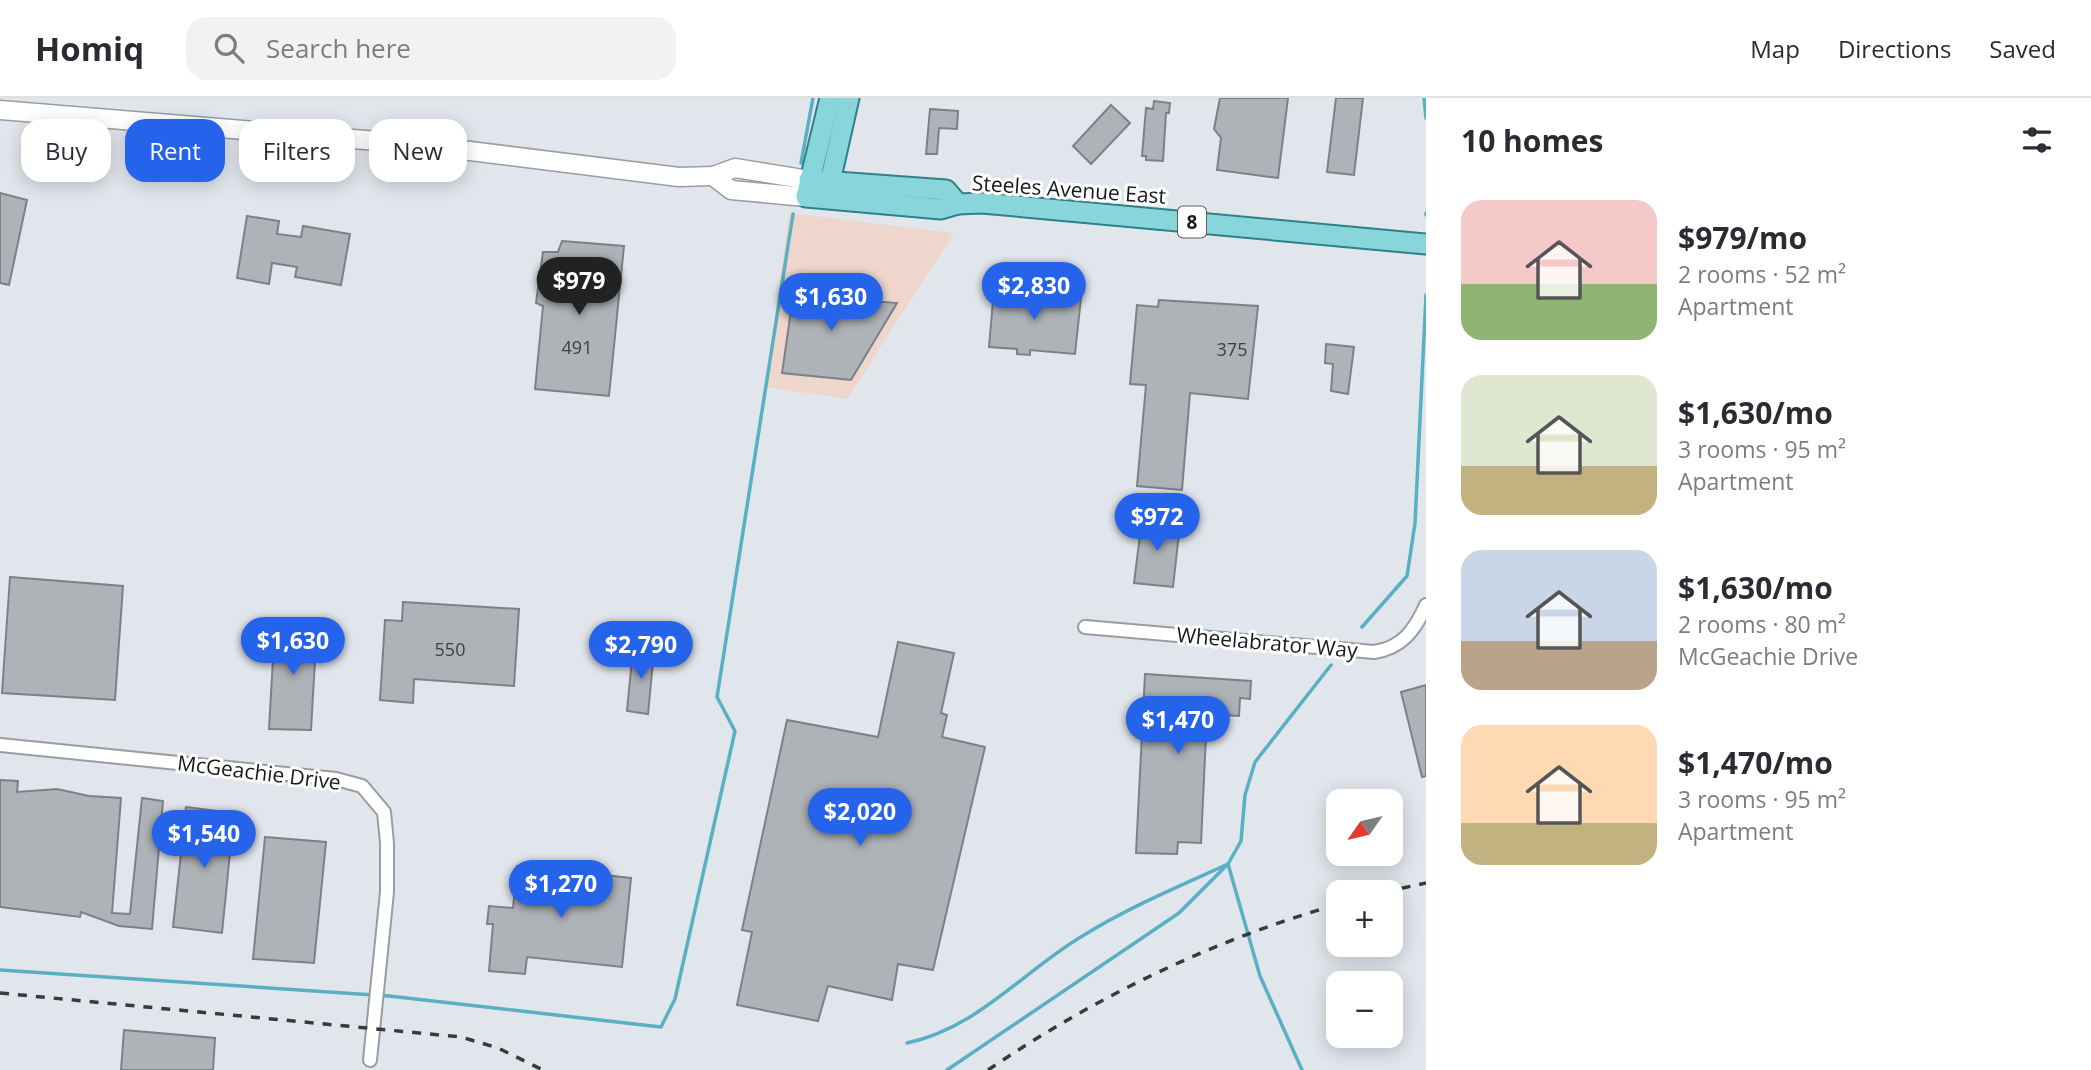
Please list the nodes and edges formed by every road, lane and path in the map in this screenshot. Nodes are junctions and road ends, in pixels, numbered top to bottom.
1 (830, 98) edge
2 (849, 98) edge
3 (0, 110) edge
4 (818, 190) junction
5 (1426, 244) edge
6 (1426, 605) edge
7 (1085, 627) dead end
8 (0, 745) edge
9 (370, 1060) dead end

1 - 4 main road
2 - 4 main road
3 - 4 main road, Steeles Avenue East / 8
4 - 5 main road, Steeles Avenue East / 8
6 - 7 street, Wheelabrator Way
8 - 9 street, McGeachie Drive

